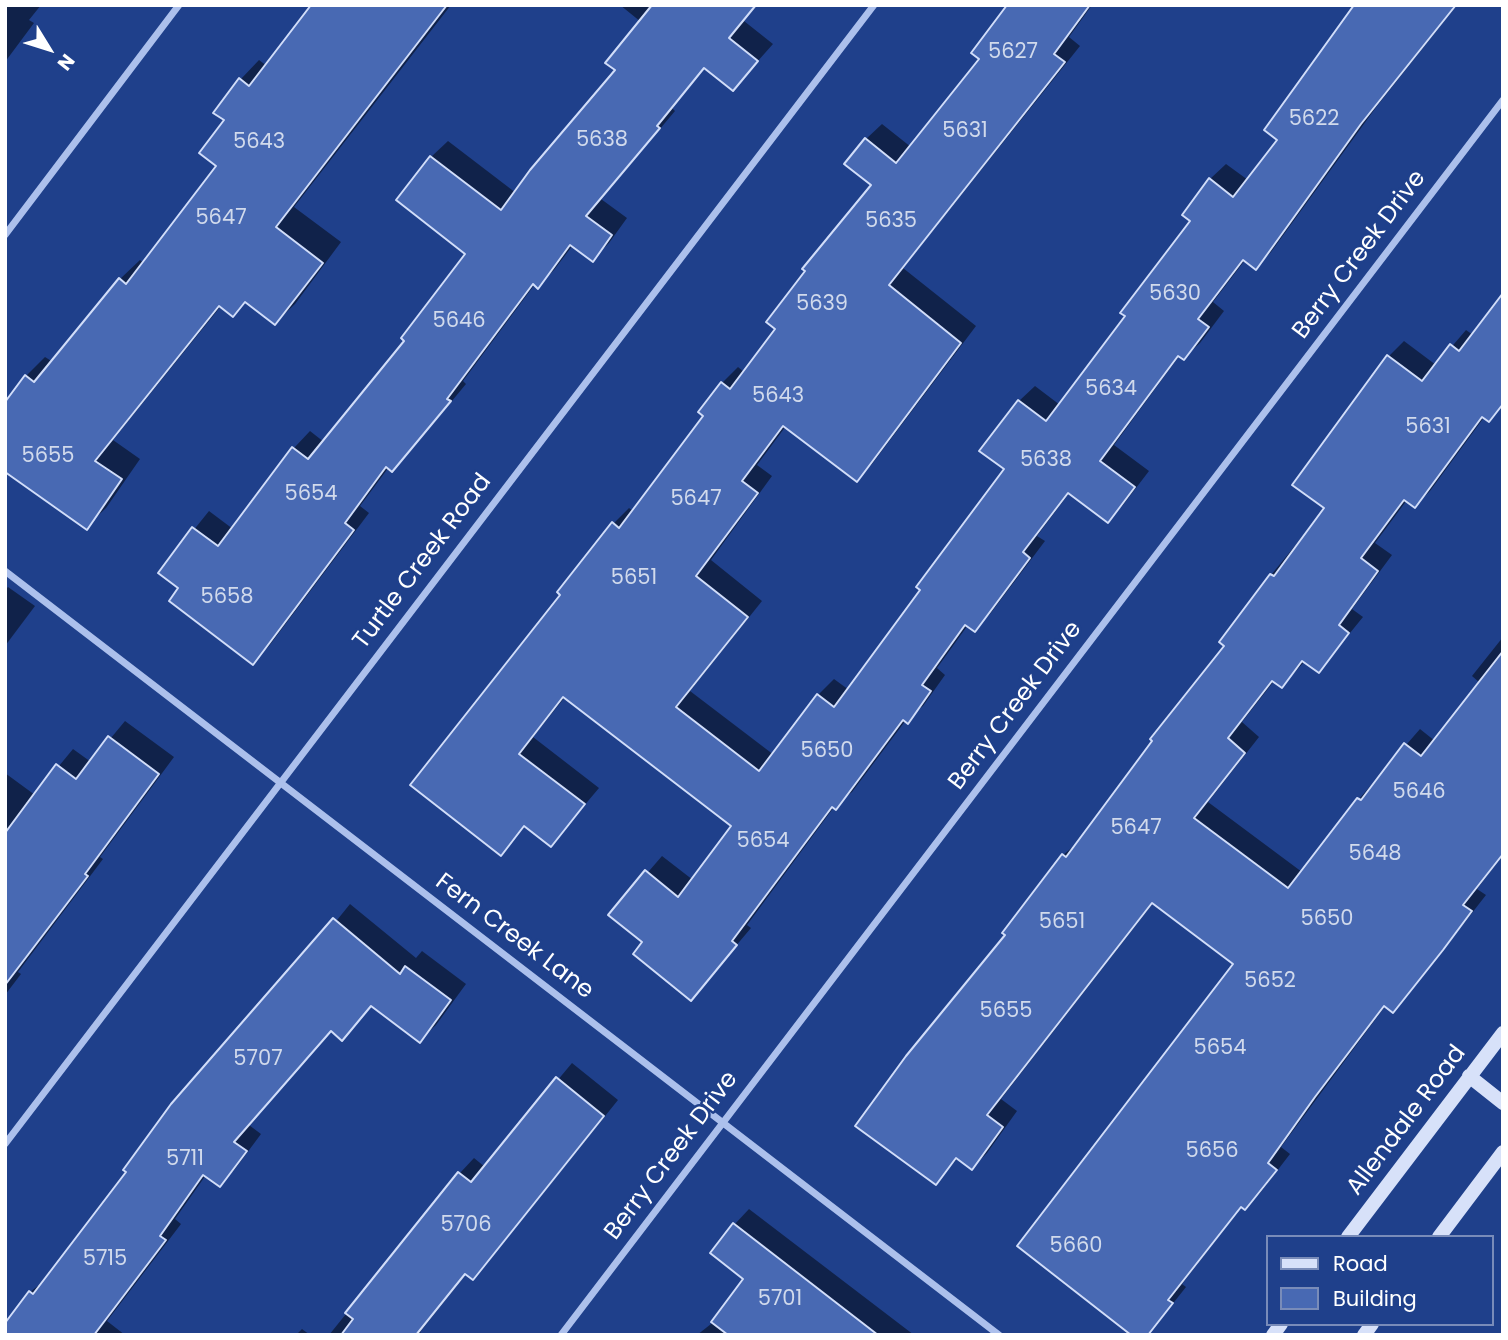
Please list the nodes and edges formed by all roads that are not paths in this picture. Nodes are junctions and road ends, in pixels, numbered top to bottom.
1 (179, 5) edge
2 (874, 5) edge
3 (1503, 100) edge
4 (5, 235) edge
5 (5, 571) edge
6 (280, 781) junction
7 (1503, 1034) edge
8 (1469, 1076) junction
9 (1503, 1102) edge
10 (723, 1121) junction
11 (5, 1144) edge
12 (1503, 1152) edge
13 (1350, 1235) edge
14 (1440, 1235) edge
15 (561, 1335) edge
16 (999, 1335) edge

1 - 4 street
2 - 6 street, Turtle Creek Road
3 - 10 street, Berry Creek Drive
5 - 6 street, Fern Creek Lane
6 - 10 street, Fern Creek Lane
6 - 11 street, Turtle Creek Road
7 - 8 main road, Allendale Road
8 - 9 main road
8 - 13 main road, Allendale Road
10 - 15 street, Berry Creek Drive
10 - 16 street, Fern Creek Lane
12 - 14 main road

